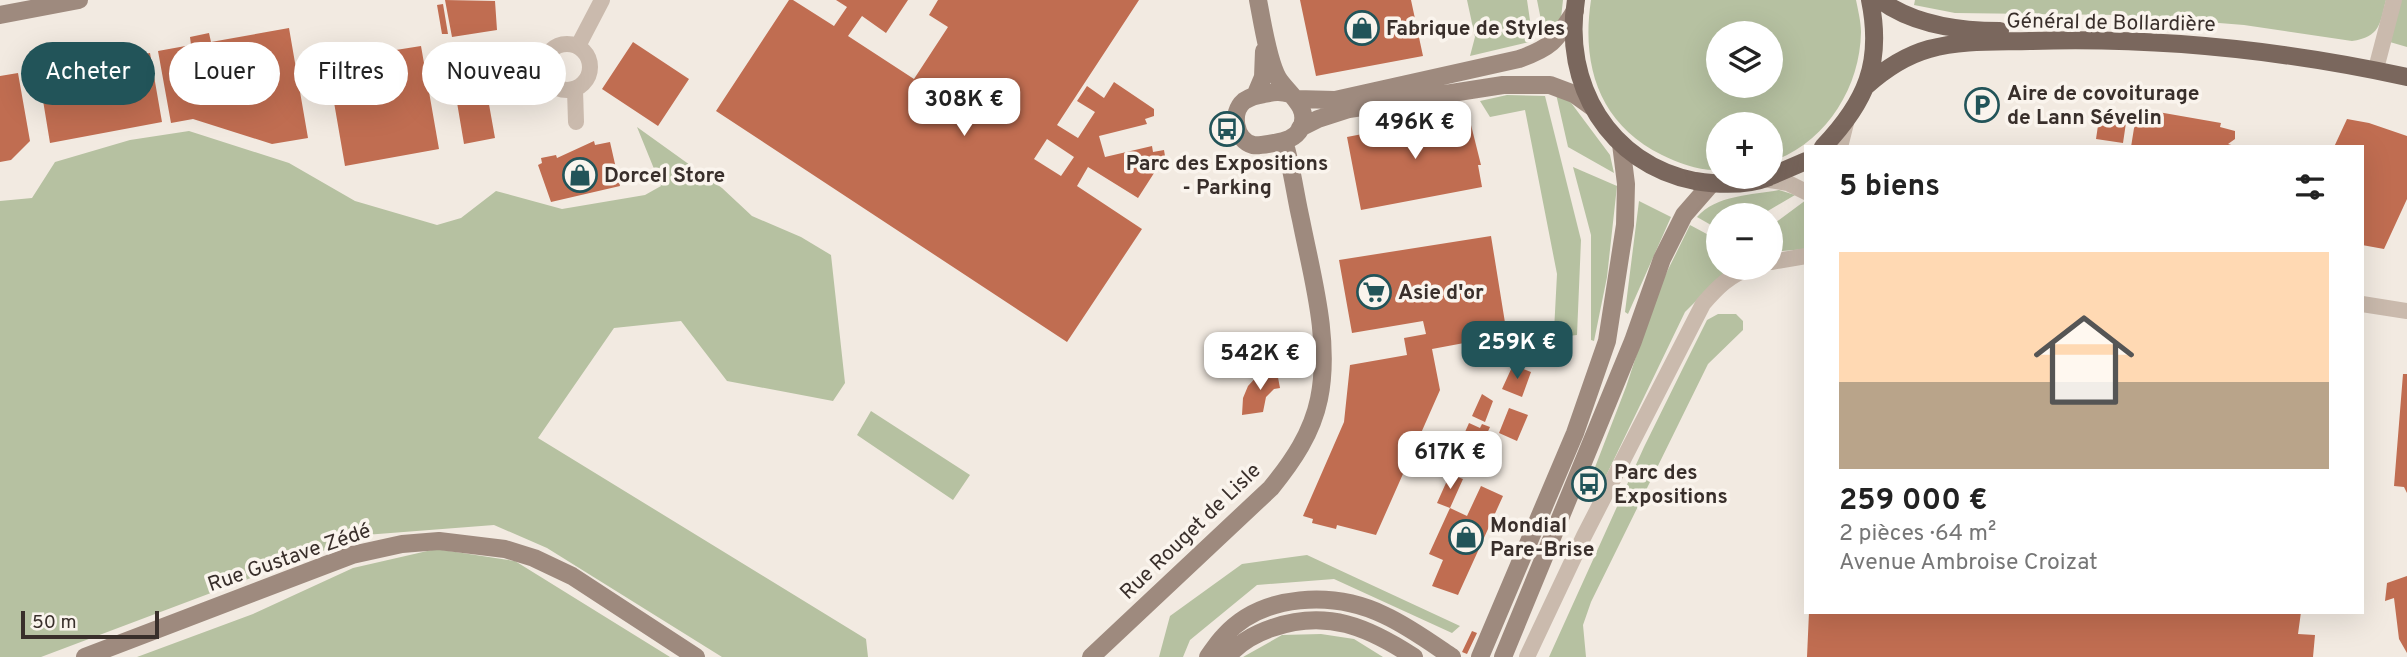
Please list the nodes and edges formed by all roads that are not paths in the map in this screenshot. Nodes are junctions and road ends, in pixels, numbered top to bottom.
1 (79, 0) edge
2 (602, 0) edge
3 (1258, 0) edge
4 (1870, 0) edge
5 (1880, 0) edge
6 (2394, 0) edge
7 (1575, 5) edge
8 (0, 15) edge
9 (1262, 19) junction
10 (578, 46) junction
11 (2378, 61) junction
12 (2407, 68) edge
13 (2407, 76) edge
14 (1866, 86) junction
15 (575, 90) junction
16 (1255, 96) junction
17 (1293, 96) junction
18 (1592, 107) junction
19 (576, 122) dead end
20 (1846, 123) junction
21 (1300, 128) junction
22 (1284, 141) junction
23 (1621, 144) junction
24 (1825, 145) edge
25 (1840, 145) edge
26 (1804, 161) edge
27 (1783, 170) edge
28 (1783, 182) edge
29 (1706, 183) edge
30 (1707, 189) edge
31 (1804, 191) edge
32 (1804, 257) edge
33 (1783, 260) edge
34 (1727, 280) edge
35 (2364, 304) edge
36 (2407, 311) edge
37 (1448, 654) edge
38 (85, 657) edge
39 (696, 657) edge
40 (1091, 657) edge
41 (1208, 657) edge
42 (1227, 657) edge
43 (1414, 657) edge
44 (1480, 657) edge
45 (1503, 657) edge
46 (1527, 657) edge

1 - 8 street
2 - 10 street
3 - 9 street
4 - 14 main road
5 - 11 main road, Général de Bollardière
6 - 11 street
7 - 17 street
7 - 18 main road
9 - 16 street
9 - 17 street
10 - 15 street
10 - 15 street
11 - 12 main road, Général de Bollardière
13 - 14 main road, Général de Bollardière
14 - 20 main road
15 - 19 street
16 - 17 street
16 - 22 street
17 - 21 street
18 - 21 street
18 - 23 main road
20 - 24 main road
20 - 25 street
21 - 22 street
22 - 40 street, Rue Rouget de Lisle
23 - 29 main road
23 - 44 street
26 - 27 main road
28 - 31 street
30 - 45 street
32 - 33 street
34 - 46 street
35 - 36 street
37 - 41 street
38 - 39 street, Rue Gustave Zédé
42 - 43 street

